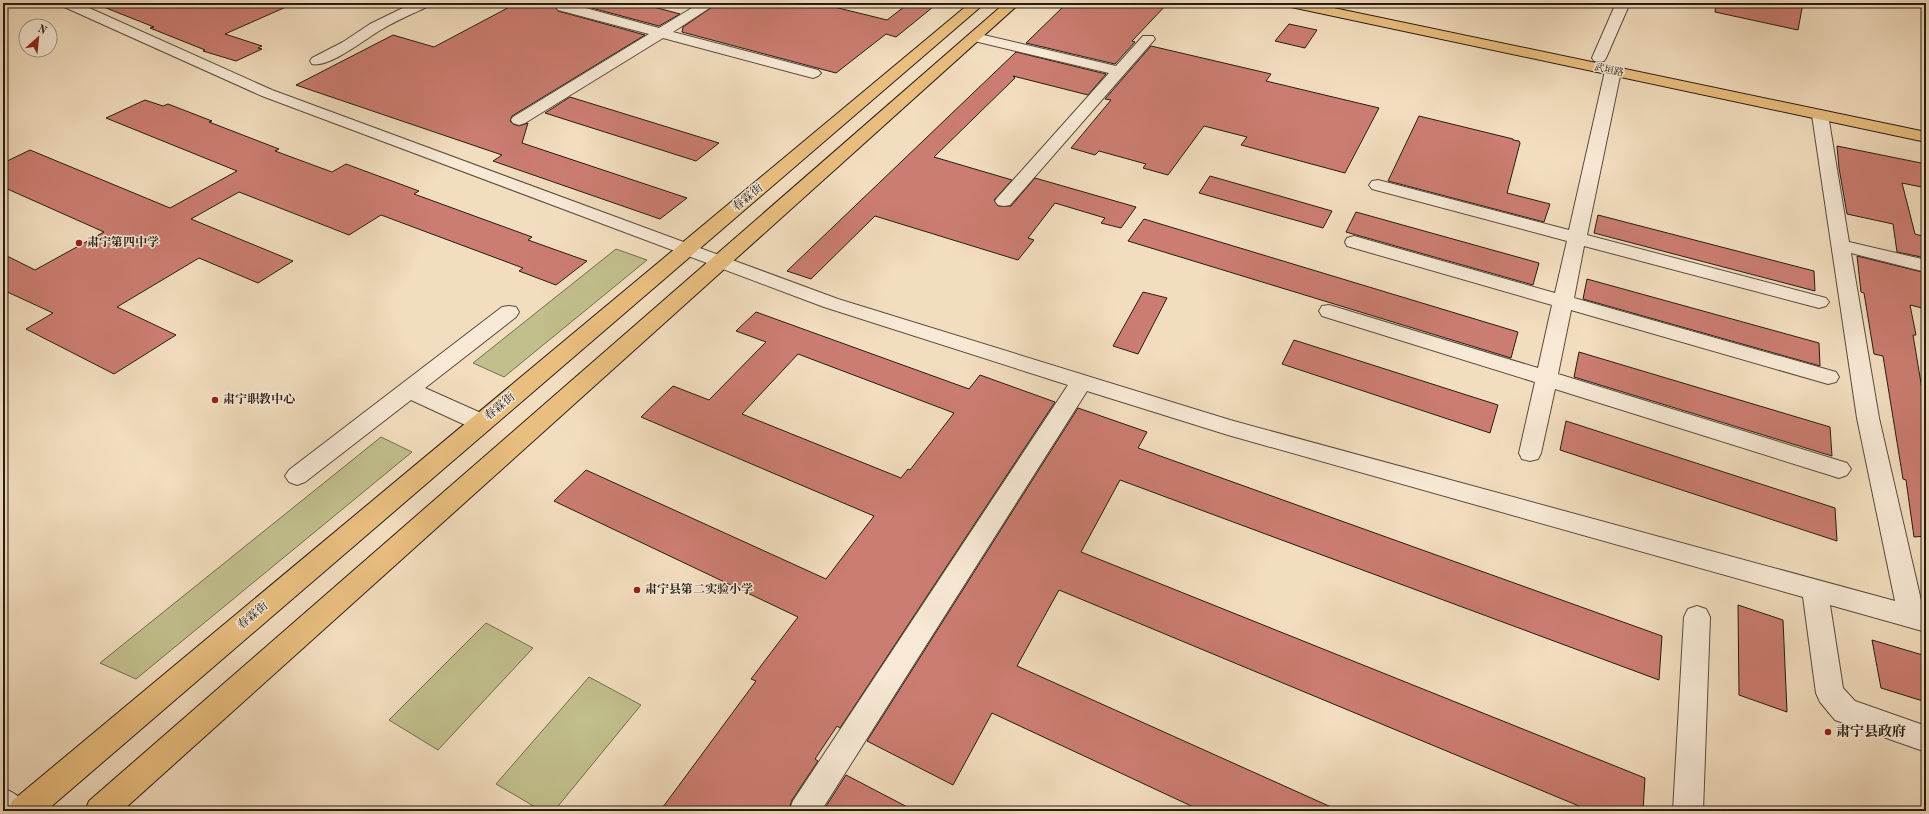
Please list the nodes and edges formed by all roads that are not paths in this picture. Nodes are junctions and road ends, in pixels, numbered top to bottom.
1 (67, 3) edge
2 (424, 3) edge
3 (560, 3) edge
4 (710, 3) edge
5 (978, 3) edge
6 (1013, 3) edge
7 (1291, 3) edge
8 (1335, 3) edge
9 (1623, 3) edge
10 (661, 33) junction
11 (975, 37) junction
12 (1148, 38) dead end
13 (317, 61) dead end
14 (1606, 64) junction
15 (1119, 71) junction
16 (813, 73) dead end
17 (1820, 115) junction
18 (519, 120) dead end
19 (1926, 126) edge
20 (1926, 137) edge
21 (1378, 185) dead end
22 (1004, 201) dead end
23 (1577, 238) junction
24 (1354, 242) dead end
25 (1840, 245) junction
26 (686, 250) junction
27 (720, 262) junction
28 (1926, 266) edge
29 (1563, 301) junction
30 (1819, 302) dead end
31 (1329, 311) dead end
32 (509, 312) dead end
33 (1828, 377) dead end
34 (1546, 378) junction
35 (1082, 382) junction
36 (409, 390) junction
37 (482, 423) junction
38 (1530, 453) dead end
39 (1839, 469) dead end
40 (297, 476) dead end
41 (1815, 590) junction
42 (1697, 617) dead end
43 (1919, 620) edge
44 (1926, 739) edge
45 (3, 803) edge
46 (14, 811) edge
47 (23, 811) edge
48 (102, 811) edge
49 (804, 811) edge
50 (1688, 811) edge

1 - 26 street
2 - 13 street
3 - 10 street
4 - 10 street
5 - 26 main road, 春霖街
6 - 11 main road
7 - 14 main road, 武垣路
8 - 14 main road, 武垣路
9 - 14 street
10 - 16 street
10 - 18 street
11 - 15 street
11 - 27 main road
12 - 15 street
14 - 17 main road, 武垣路
14 - 19 main road, 武垣路
14 - 23 street
15 - 22 street
17 - 20 main road, 武垣路
17 - 25 street
21 - 23 street
23 - 29 street
23 - 30 street
24 - 29 street
25 - 28 street
25 - 43 street
26 - 27 street
26 - 37 main road, 春霖街
27 - 35 street
27 - 48 main road
29 - 33 street
29 - 34 street
31 - 34 street
32 - 36 street
34 - 38 street
34 - 39 street
35 - 41 street
35 - 49 street
36 - 37 street
36 - 40 street
37 - 47 main road, 春霖街
41 - 43 street
41 - 44 street
42 - 50 street
45 - 46 street

